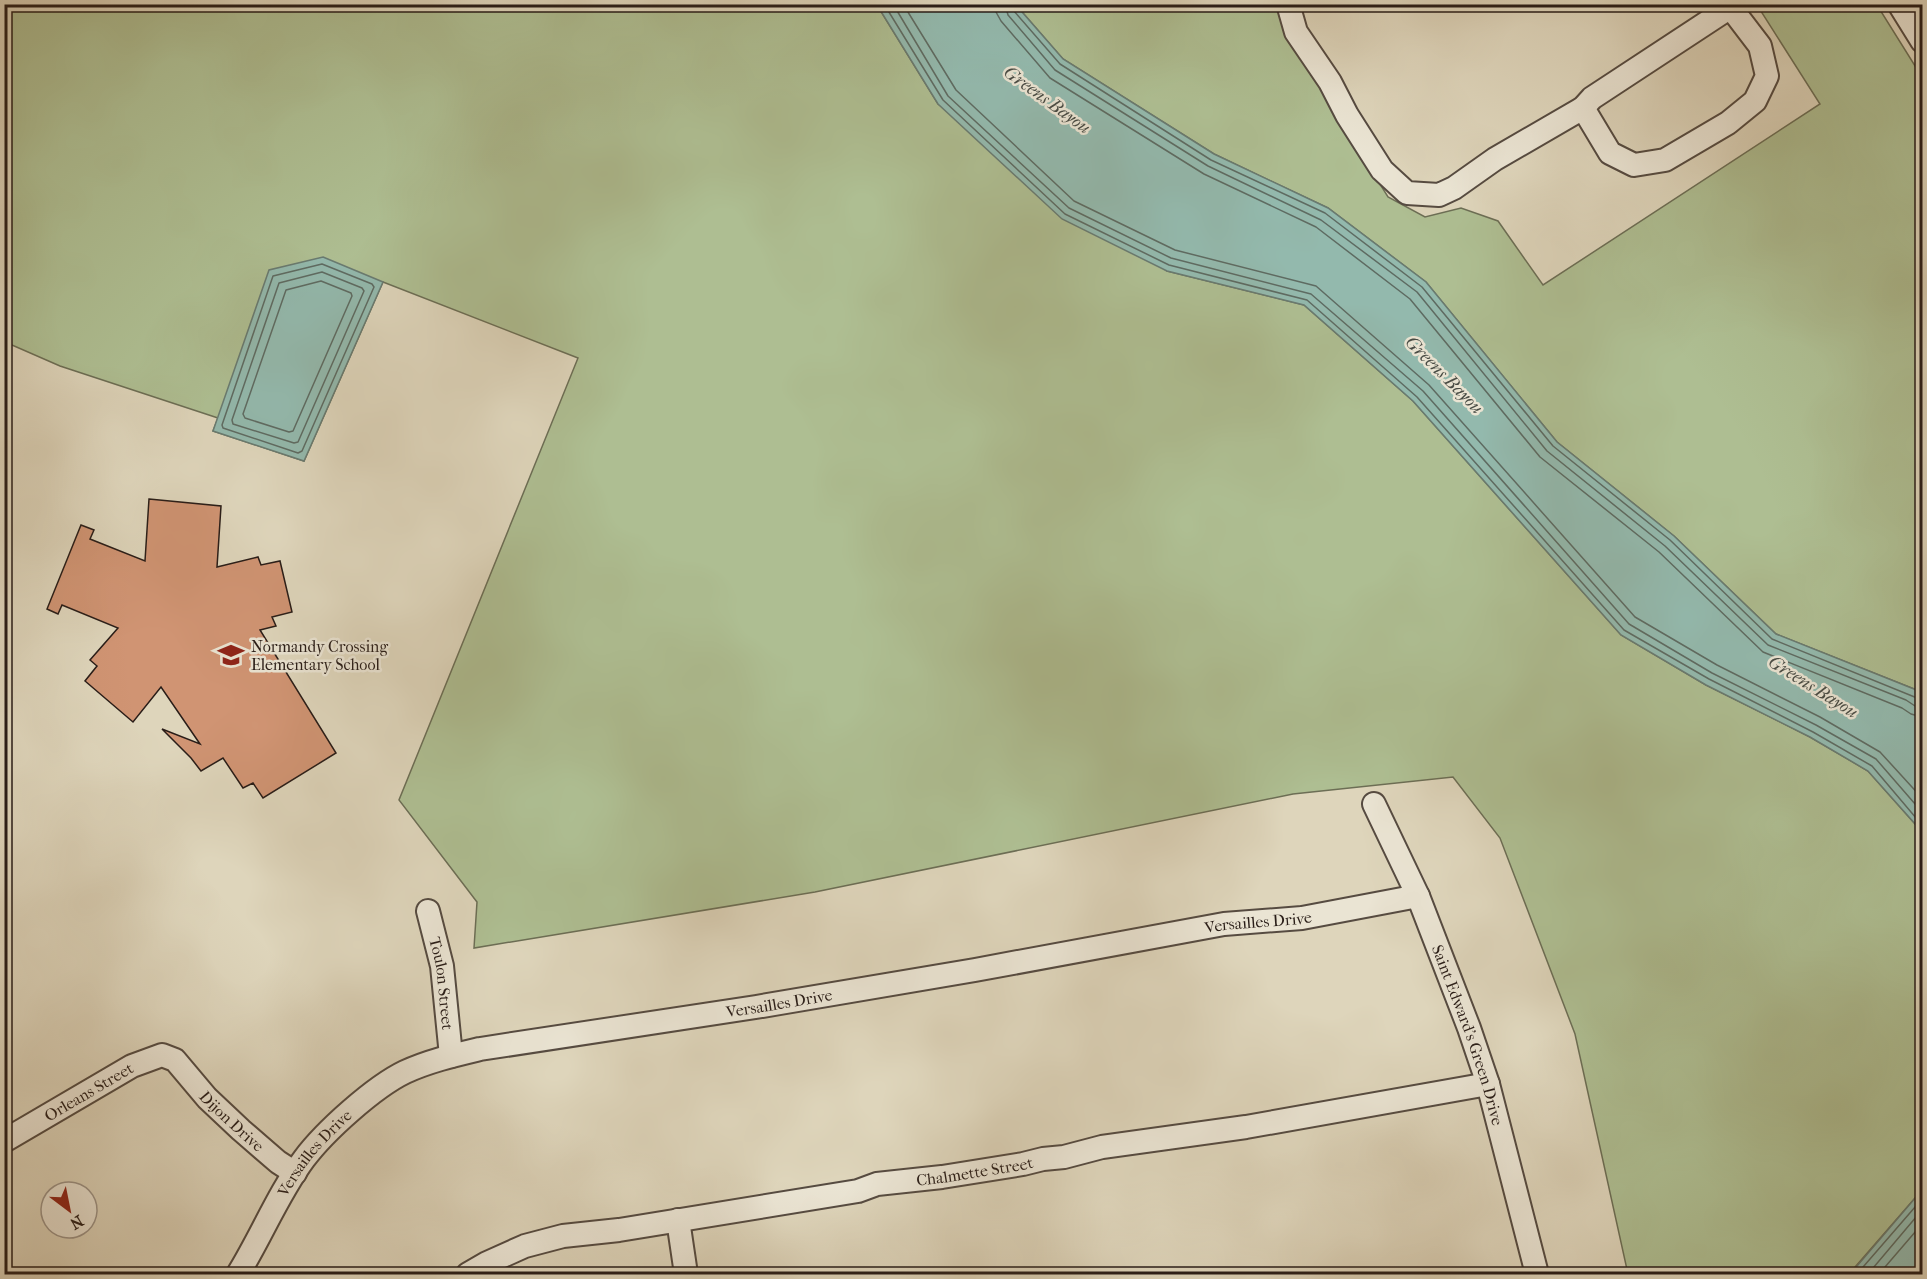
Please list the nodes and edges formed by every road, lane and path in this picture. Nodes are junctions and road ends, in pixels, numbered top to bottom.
1 (1288, 4) edge
2 (1899, 4) edge
3 (1728, 6) edge
4 (1923, 41) edge
5 (1583, 108) junction
6 (1374, 804) dead end
7 (1418, 896) junction
8 (428, 911) dead end
9 (451, 1056) junction
10 (176, 1060) joint
11 (1488, 1084) junction
12 (4, 1141) edge
13 (295, 1173) junction
14 (678, 1220) junction
15 (238, 1275) edge
16 (468, 1275) edge
17 (686, 1275) edge
18 (1537, 1275) edge

1 - 5 street
2 - 4 street
3 - 5 street
3 - 5 street
6 - 7 street, Saint Edward's Green Drive
7 - 9 street, Versailles Drive
7 - 11 street, Saint Edward's Green Drive
8 - 9 street, Toulon Street
9 - 13 street, Versailles Drive
10 - 12 street, Orleans Street
10 - 13 street, Dijon Drive
11 - 14 street, Chalmette Street
11 - 18 street, Saint Edward's Green Drive
13 - 15 street, Versailles Drive
14 - 16 street, Chalmette Street
14 - 17 street

